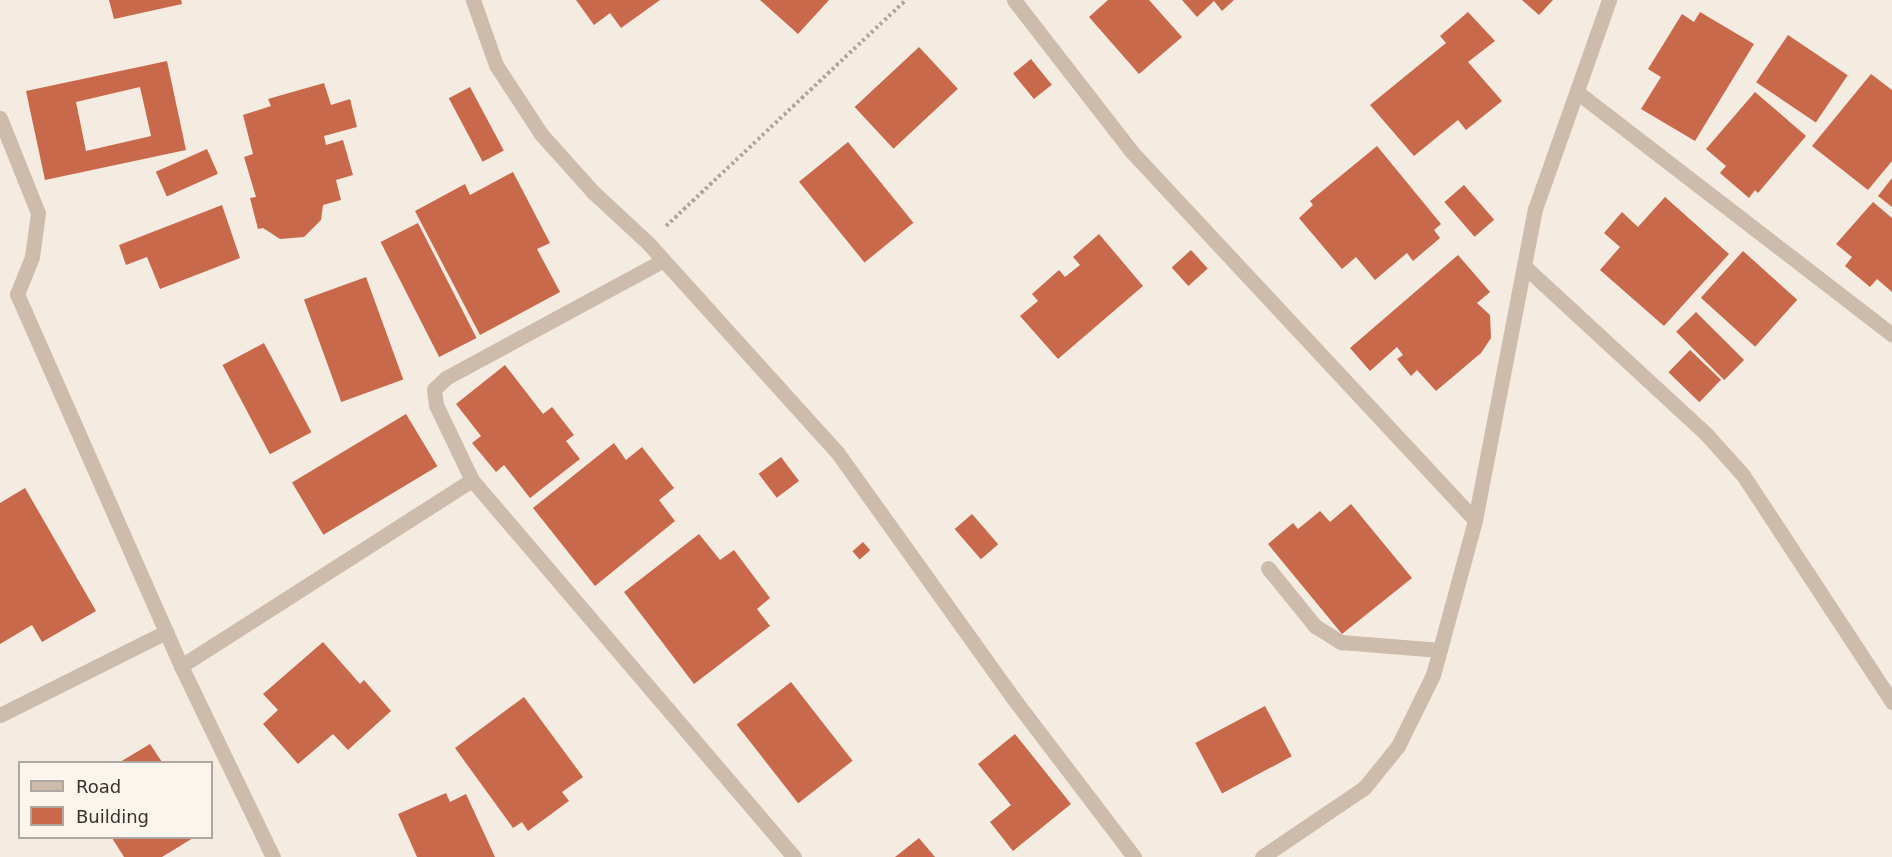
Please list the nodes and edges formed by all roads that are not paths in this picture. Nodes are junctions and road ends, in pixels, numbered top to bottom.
1 (473, 0) edge
2 (1014, 0) edge
3 (1609, 0) edge
4 (1577, 92) junction
5 (0, 118) edge
6 (662, 261) junction
7 (1524, 266) junction
8 (1892, 335) edge
9 (472, 480) junction
10 (1475, 520) junction
11 (1268, 568) dead end
12 (166, 632) junction
13 (1440, 650) junction
14 (181, 666) junction
15 (1892, 702) edge
16 (0, 715) edge
17 (273, 857) edge
18 (794, 857) edge
19 (1134, 857) edge
20 (1262, 857) edge

1 - 6 street
2 - 10 street
3 - 4 street
4 - 7 street
4 - 8 street
5 - 12 street
6 - 9 street
6 - 19 street
7 - 10 street
7 - 15 street
9 - 14 street
9 - 18 street
10 - 13 street
11 - 13 street
12 - 14 street
12 - 16 street
13 - 20 street
14 - 17 street

